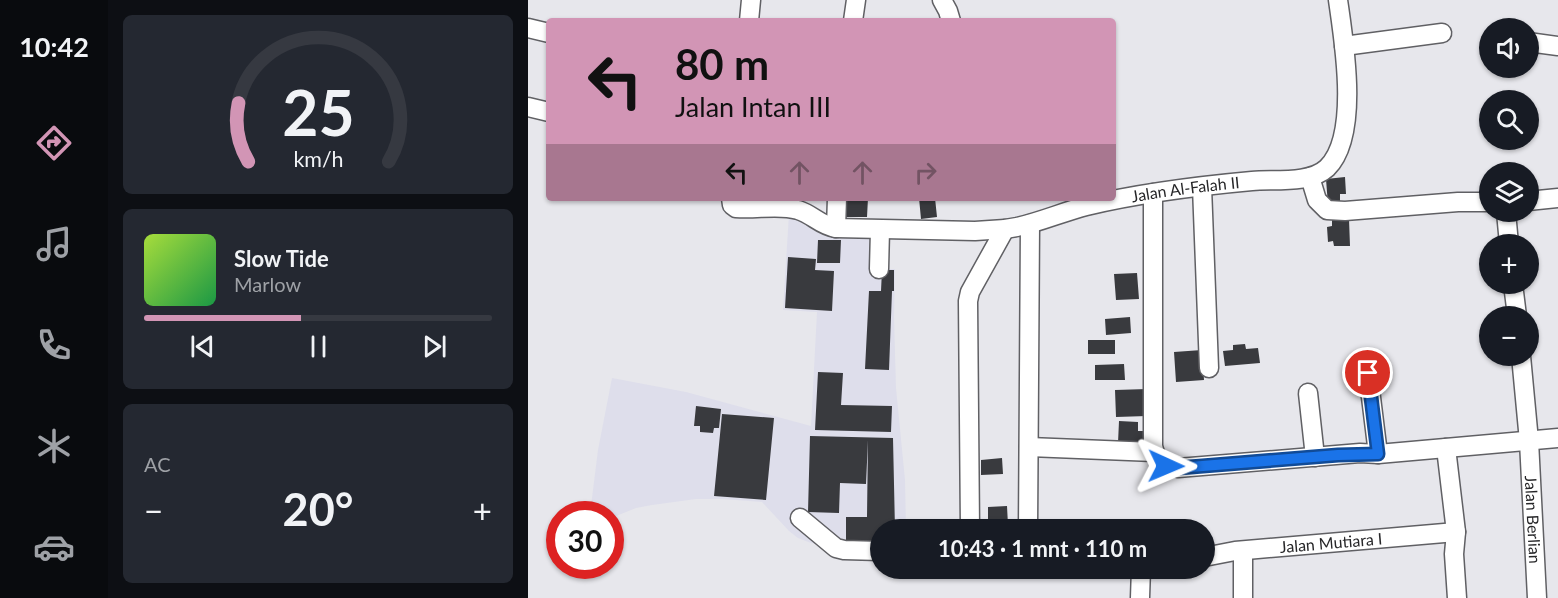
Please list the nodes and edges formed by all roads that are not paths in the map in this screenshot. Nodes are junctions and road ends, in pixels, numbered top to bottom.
1 (751, 0) edge
2 (856, 0) edge
3 (942, 0) edge
4 (1338, 0) edge
5 (749, 18) edge
6 (853, 18) edge
7 (950, 18) edge
8 (528, 28) edge
9 (546, 32) edge
10 (1442, 33) dead end
11 (1539, 43) edge
12 (1344, 46) junction
13 (1558, 46) edge
14 (528, 108) edge
15 (546, 111) edge
16 (1310, 177) junction
17 (1202, 187) junction
18 (1153, 193) junction
19 (1558, 198) edge
20 (1539, 200) edge
21 (731, 201) edge
22 (837, 201) edge
23 (1114, 201) edge
24 (1116, 201) edge
25 (1479, 202) edge
26 (1030, 224) junction
27 (837, 228) junction
28 (879, 230) junction
29 (1005, 230) junction
30 (879, 269) dead end
31 (1522, 366) edge
32 (1209, 368) dead end
33 (1368, 373) dead end
34 (1308, 393) dead end
35 (1558, 438) edge
36 (1529, 441) junction
37 (1029, 447) junction
38 (1446, 448) junction
39 (1154, 452) junction
40 (1378, 454) junction
41 (1315, 457) junction
42 (800, 518) dead end
43 (970, 519) edge
44 (1028, 519) edge
45 (1456, 532) junction
46 (870, 551) edge
47 (1243, 551) junction
48 (1215, 555) edge
49 (1141, 579) edge
50 (1140, 598) edge
51 (1243, 598) edge
52 (1457, 598) edge
53 (1538, 598) edge

1 - 5 street
2 - 6 street
3 - 7 street
4 - 12 street
8 - 9 street
10 - 12 street
11 - 13 street
12 - 16 street
14 - 15 street
16 - 17 street, Jalan Al-Falah II
16 - 25 street
17 - 18 street, Jalan Al-Falah II
17 - 32 street
18 - 24 street, Jalan Al-Falah II
18 - 39 street
19 - 20 street
21 - 27 street
22 - 27 street
23 - 26 street, Jalan Al-Falah II
26 - 29 street, Jalan Al-Falah II
26 - 37 street
27 - 28 street, Jalan Al-Falah II
28 - 29 street, Jalan Al-Falah II
28 - 30 street
29 - 43 street
31 - 36 street, Jalan Berlian
33 - 40 street
34 - 41 street
35 - 36 street
36 - 38 street
36 - 53 street, Jalan Berlian
37 - 39 street
37 - 44 street
38 - 40 street
38 - 45 street
39 - 41 street
40 - 41 street
42 - 46 street
45 - 47 street, Jalan Mutiara I
45 - 52 street
47 - 48 street, Jalan Mutiara I
47 - 51 street
49 - 50 street

